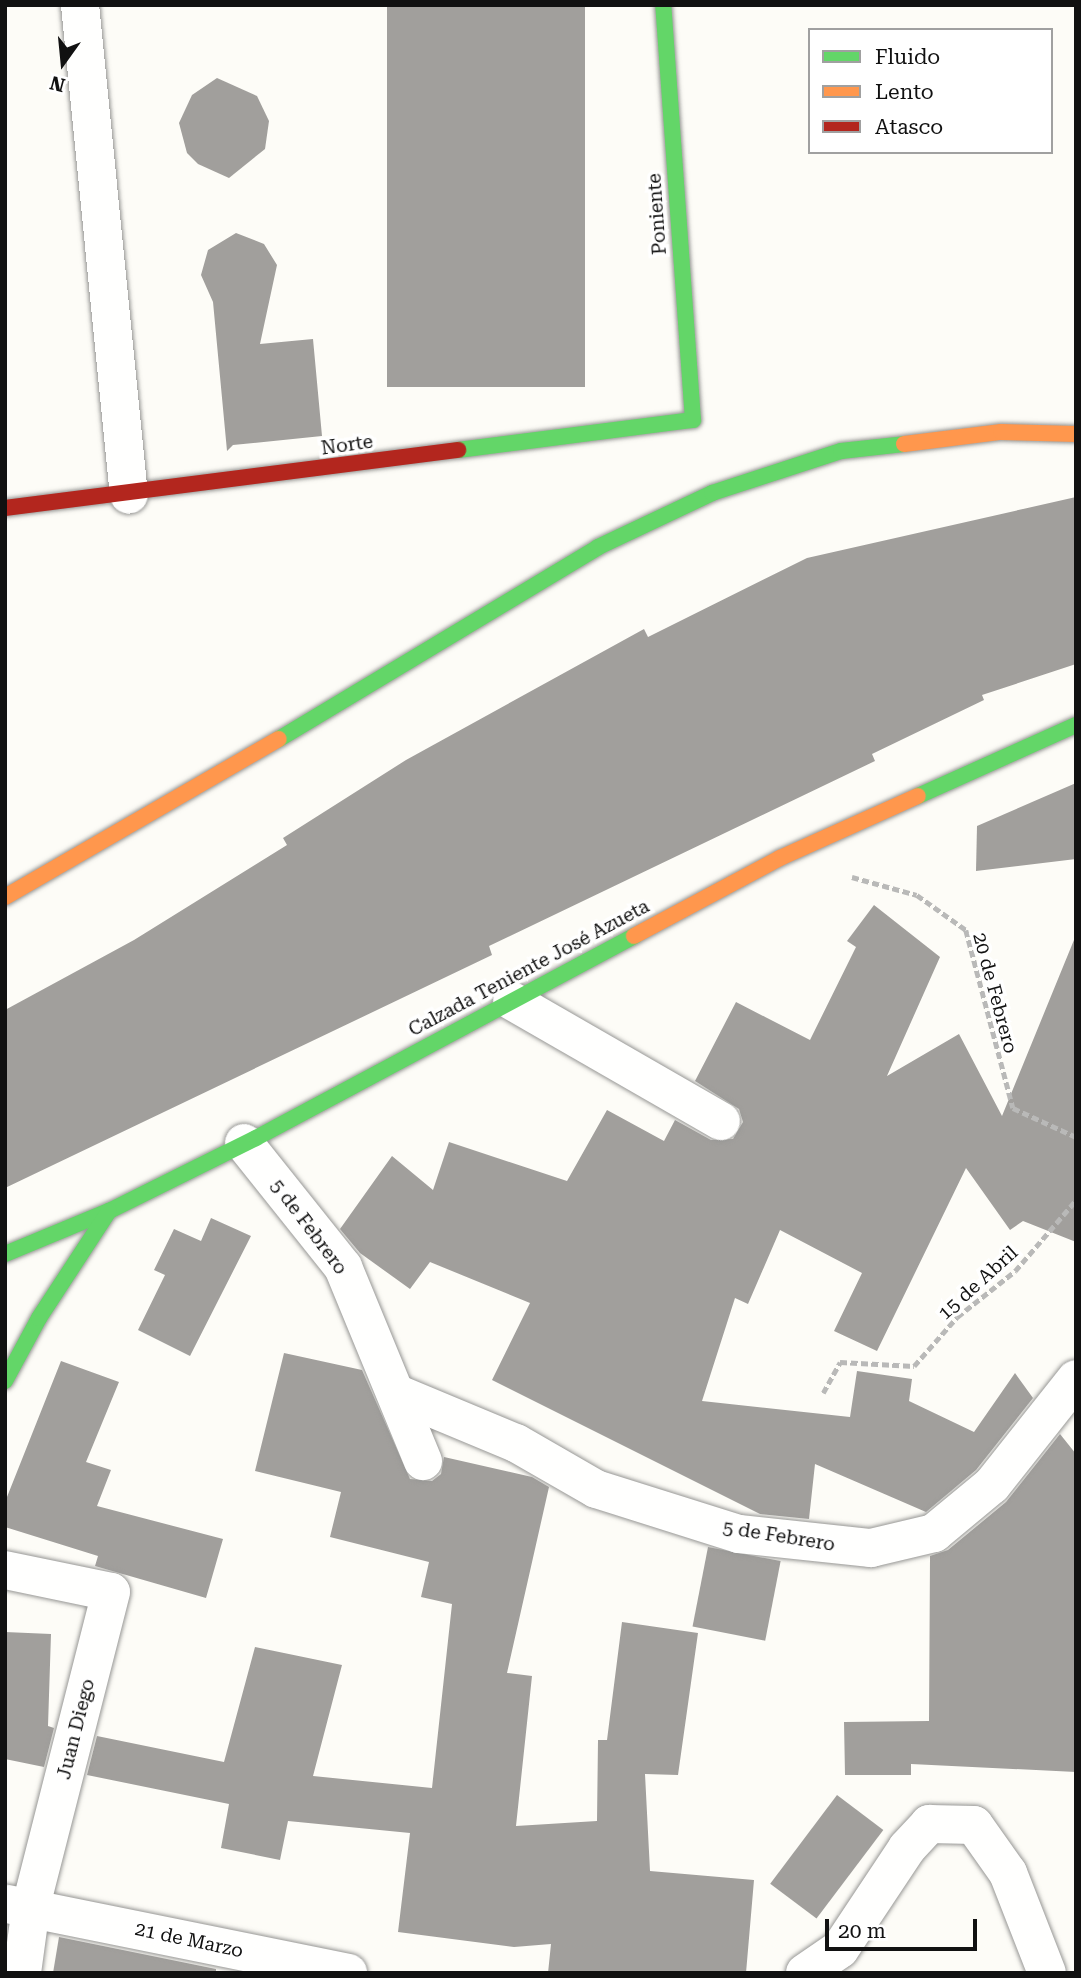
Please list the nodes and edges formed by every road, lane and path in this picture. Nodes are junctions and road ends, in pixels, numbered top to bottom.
1 (80, 5) edge
2 (663, 5) edge
3 (693, 419) joint
4 (1076, 434) edge
5 (129, 495) junction
6 (5, 508) edge
7 (1076, 725) edge
8 (780, 858) junction
9 (5, 897) edge
10 (512, 1001) junction
11 (720, 1121) dead end
12 (1076, 1137) edge
13 (244, 1143) junction
14 (1076, 1200) edge
15 (109, 1211) junction
16 (5, 1254) edge
17 (1076, 1379) edge
18 (5, 1381) edge
19 (823, 1393) dead end
20 (398, 1394) junction
21 (423, 1461) dead end
22 (5, 1570) edge
23 (18, 1906) edge
24 (22, 1973) edge
25 (348, 1973) edge
26 (805, 1973) edge
27 (1047, 1973) edge

1 - 5 street
2 - 3 main road, Poniente
3 - 5 main road, Norte
4 - 9 main road
5 - 6 main road, Norte
7 - 8 main road, Calzada Teniente José Azueta
8 - 10 main road, Calzada Teniente José Azueta
8 - 12 path, 20 de Febrero
10 - 11 street
10 - 13 main road, Calzada Teniente José Azueta
13 - 15 main road, Calzada Teniente José Azueta
13 - 20 street, 5 de Febrero
14 - 19 path, 15 de Abril
15 - 16 main road, Calzada Teniente José Azueta
15 - 18 main road
17 - 20 street, 5 de Febrero
20 - 21 street, 5 de Febrero
22 - 23 street, Juan Diego
23 - 24 street, Juan Diego
23 - 25 street, 21 de Marzo
26 - 27 street

